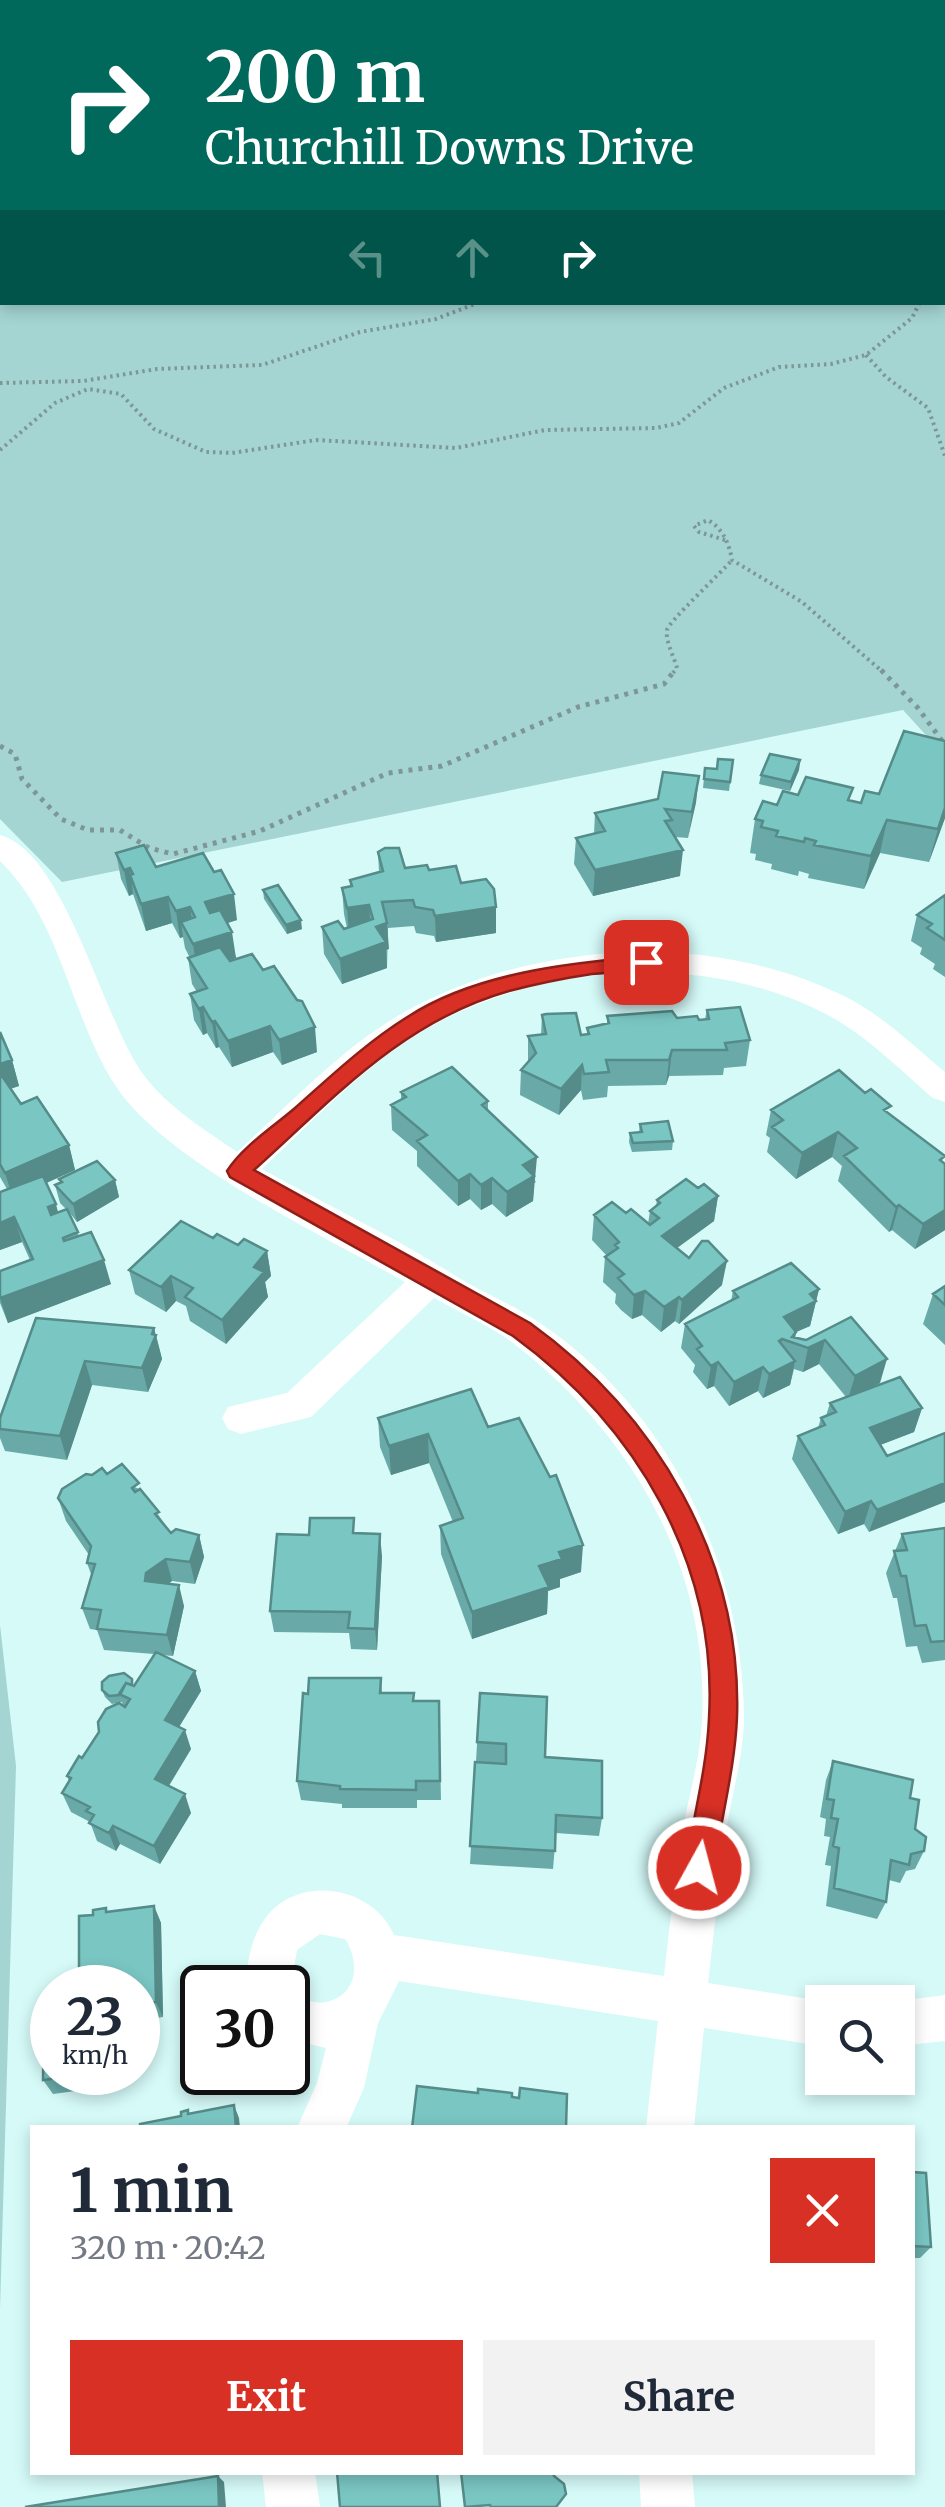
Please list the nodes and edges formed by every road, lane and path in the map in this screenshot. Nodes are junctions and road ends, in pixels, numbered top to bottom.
1 (472, 305) edge
2 (919, 305) edge
3 (866, 355) junction
4 (80, 381) junction
5 (0, 383) edge
6 (88, 389) junction
7 (0, 450) edge
8 (945, 456) edge
9 (725, 540) junction
10 (732, 560) junction
11 (945, 745) edge
12 (0, 746) edge
13 (0, 844) edge
14 (945, 1090) edge
15 (238, 1171) junction
16 (432, 1278) junction
17 (241, 1418) dead end
18 (378, 1955) junction
19 (269, 1965) edge
20 (682, 2004) junction
21 (358, 2011) junction
22 (945, 2018) edge
23 (805, 2021) edge
24 (915, 2021) edge
25 (310, 2025) edge
26 (322, 2125) edge
27 (670, 2125) edge
28 (288, 2475) edge
29 (664, 2475) edge
30 (293, 2507) edge
31 (668, 2507) edge

1 - 4 path
2 - 3 path
3 - 6 path
3 - 8 path
4 - 5 path
4 - 6 path
6 - 7 path
9 - 9 path
9 - 10 path
10 - 11 path
10 - 12 path
13 - 15 street
14 - 15 street
15 - 16 street
16 - 17 street
16 - 20 street
18 - 19 street
18 - 20 street
18 - 21 street
20 - 23 street
20 - 27 street
21 - 25 street
21 - 26 street
22 - 24 street
28 - 30 street
29 - 31 street

